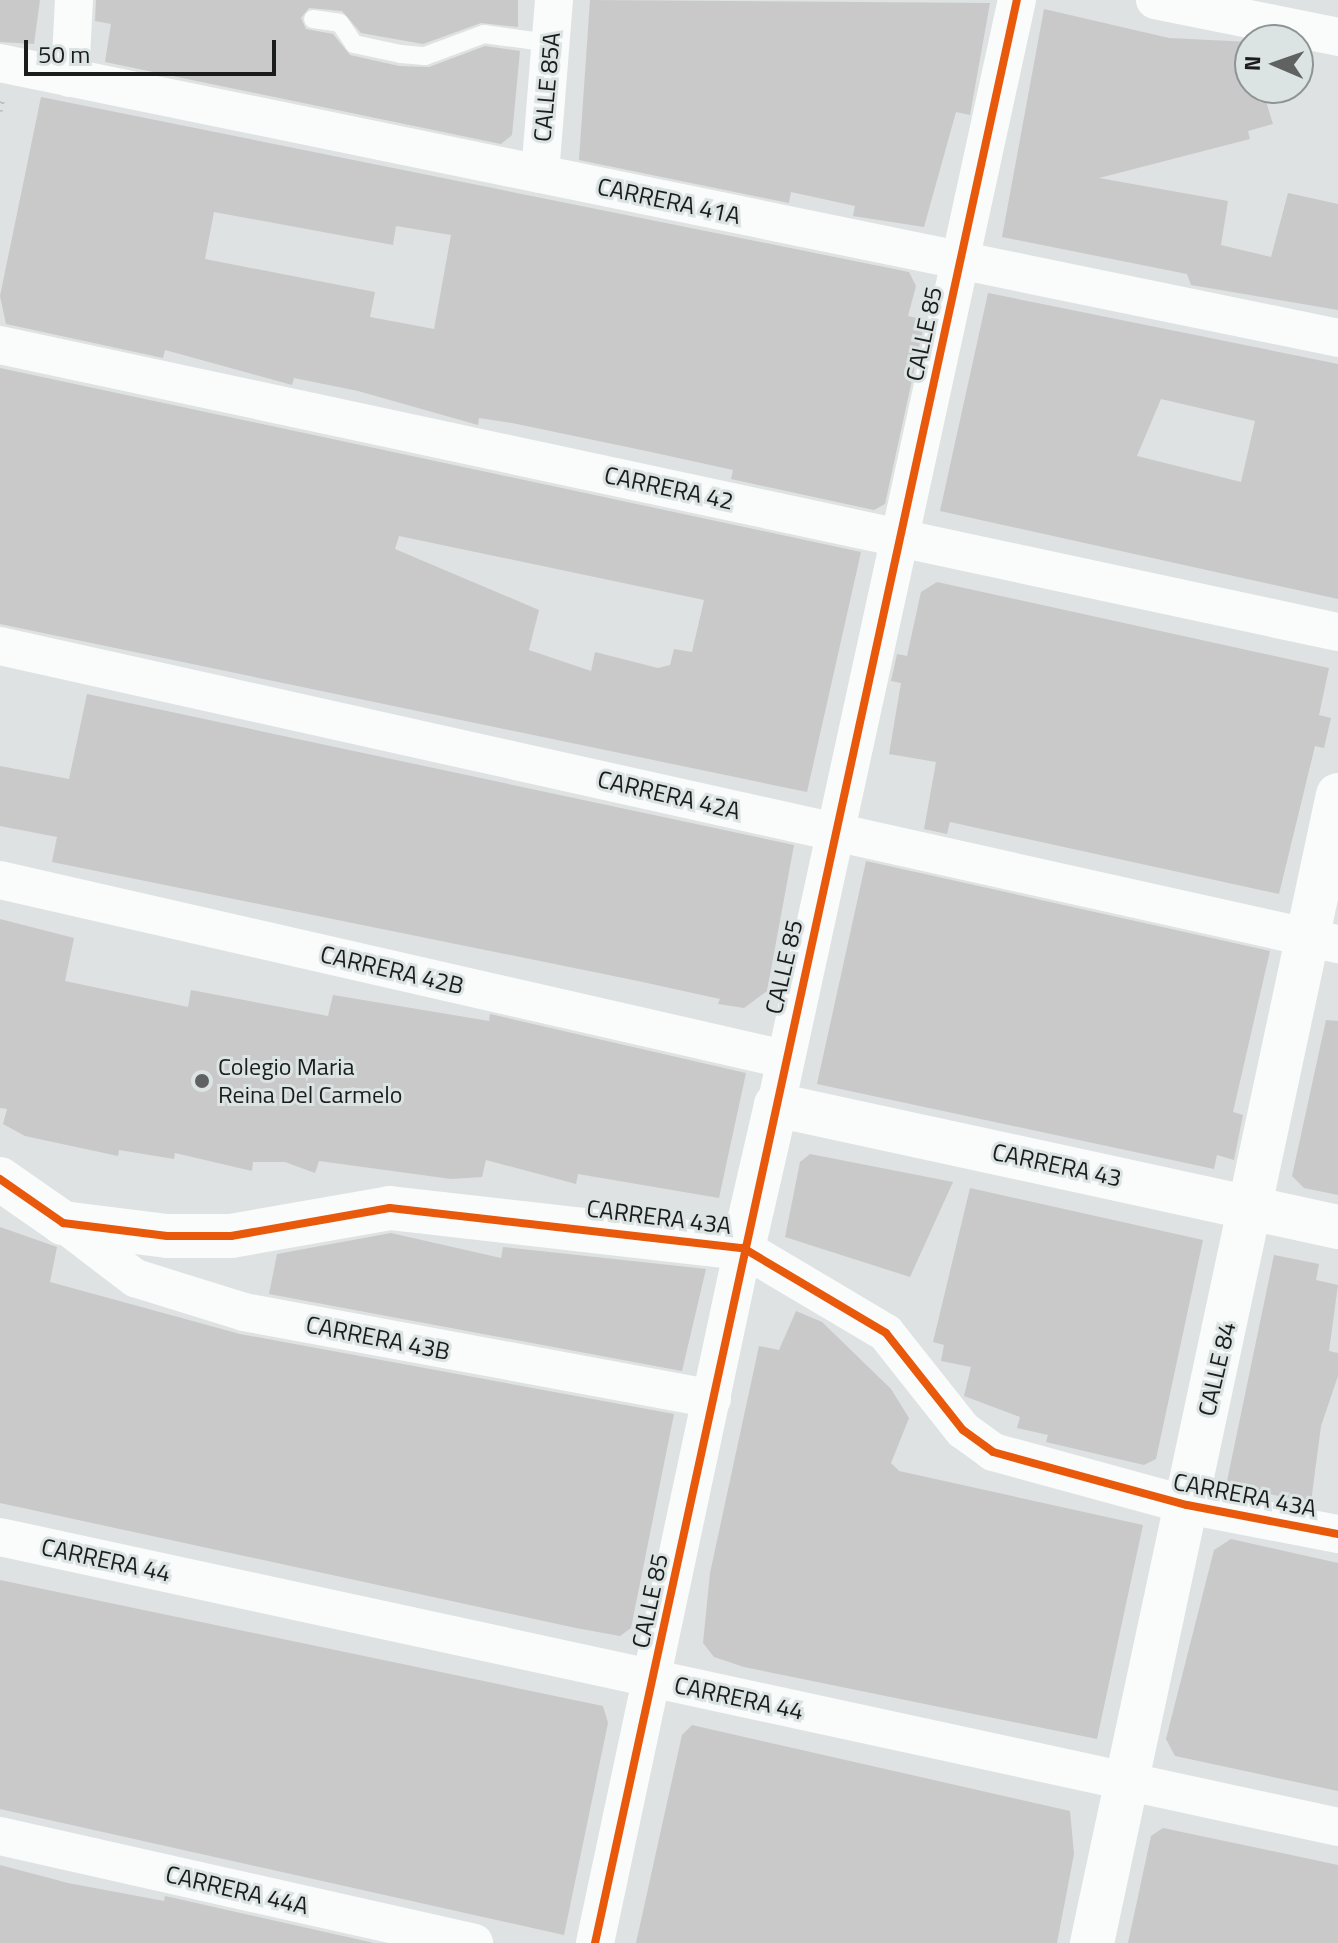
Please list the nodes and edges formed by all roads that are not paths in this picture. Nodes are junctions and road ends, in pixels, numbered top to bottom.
1 (74, 0) edge
2 (554, 0) edge
3 (1017, 0) edge
4 (1155, 0) edge
5 (313, 19) dead end
6 (1338, 37) edge
7 (550, 43) junction
8 (0, 63) edge
9 (70, 78) junction
10 (540, 174) junction
11 (961, 261) junction
12 (1338, 338) edge
13 (0, 345) edge
14 (901, 538) junction
15 (1338, 632) edge
16 (0, 646) edge
17 (1338, 795) edge
18 (835, 831) junction
19 (0, 880) edge
20 (1323, 940) edge
21 (784, 1059) junction
22 (776, 1105) junction
23 (0, 1179) edge
24 (1253, 1207) junction
25 (63, 1223) junction
26 (1338, 1227) edge
27 (743, 1248) junction
28 (712, 1399) junction
29 (1187, 1505) junction
30 (1338, 1534) edge
31 (0, 1537) edge
32 (654, 1680) junction
33 (1126, 1783) junction
34 (1338, 1827) edge
35 (0, 1836) edge
36 (474, 1943) edge
37 (595, 1943) edge
38 (1092, 1943) edge

1 - 9 street
2 - 7 street, CALLE 85A
3 - 11 street, CALLE 85
4 - 6 street
5 - 7 lane
7 - 10 street, CALLE 85A
8 - 9 street, CARRERA 41A
9 - 10 street, CARRERA 41A
10 - 11 street, CARRERA 41A
11 - 12 street, CARRERA 41A
11 - 14 street, CALLE 85
13 - 14 street, CARRERA 42
14 - 15 street, CARRERA 42
14 - 18 street, CALLE 85
16 - 18 street, CARRERA 42A
17 - 20 street, CALLE 84
18 - 20 street, CARRERA 42A
18 - 21 street, CALLE 85
19 - 21 street, CARRERA 42B
20 - 24 street, CALLE 84
21 - 22 street, CALLE 85
22 - 24 street, CARRERA 43
22 - 27 street, CALLE 85
23 - 25 street
24 - 26 street, CARRERA 43
24 - 29 street, CALLE 84
25 - 27 street, CARRERA 43A
25 - 28 street, CARRERA 43B
27 - 28 street, CALLE 85
27 - 29 street, CARRERA 43A
28 - 32 street, CALLE 85
29 - 30 street, CARRERA 43A
29 - 33 street, CALLE 84
31 - 32 street, CARRERA 44
32 - 33 street, CARRERA 44
32 - 37 street, CALLE 85
33 - 34 street, CARRERA 44
33 - 38 street, CALLE 84
35 - 36 street, CARRERA 44A

